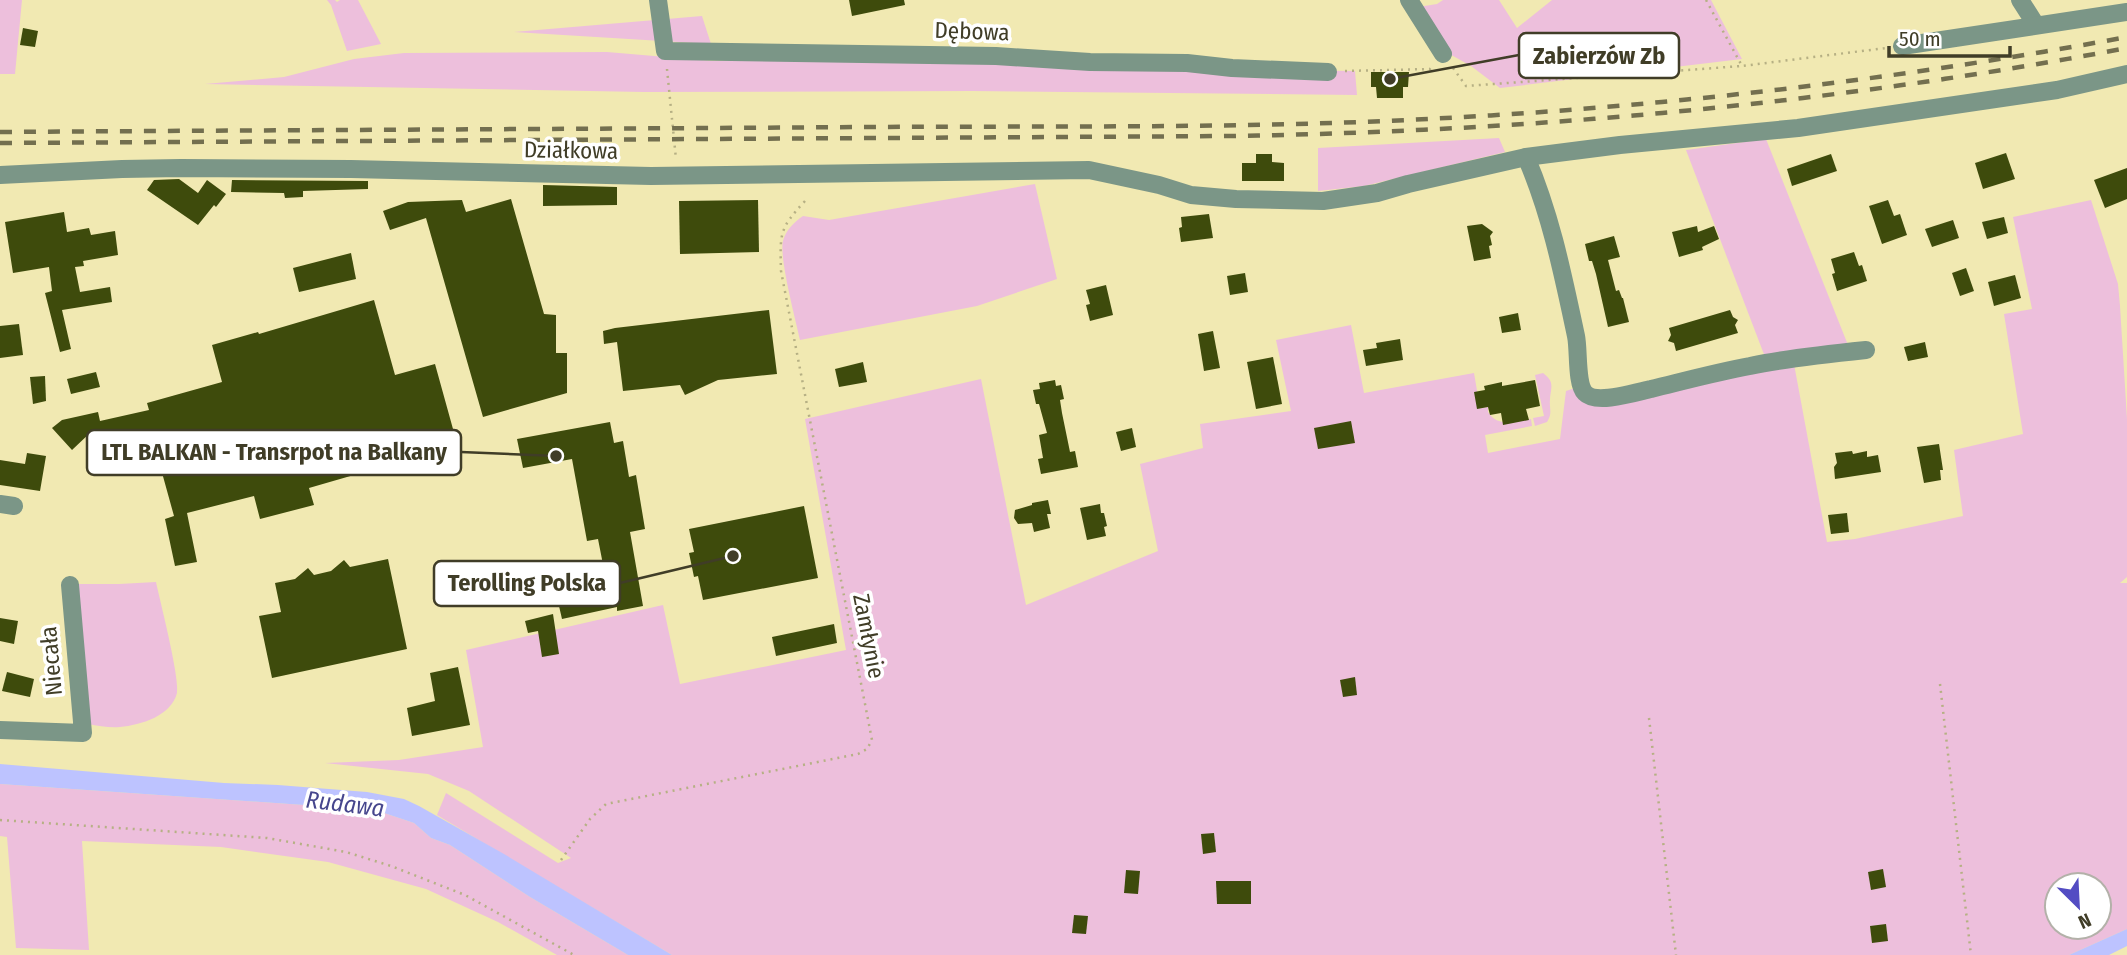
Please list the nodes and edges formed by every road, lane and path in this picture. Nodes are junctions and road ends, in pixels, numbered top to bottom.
1 (659, 0) edge
2 (1409, 0) edge
3 (1706, 0) edge
4 (2020, 0) edge
5 (2127, 12) edge
6 (2036, 24) junction
7 (1902, 46) joint
8 (665, 51) junction
9 (1443, 54) junction
10 (1742, 66) junction
11 (1328, 72) joint
12 (2127, 74) edge
13 (1526, 158) junction
14 (0, 175) edge
15 (677, 175) junction
16 (805, 201) dead end
17 (1866, 350) dead end
18 (70, 585) dead end
19 (1940, 684) dead end
20 (1650, 719) dead end
21 (0, 730) edge
22 (0, 820) edge
23 (561, 860) dead end
24 (574, 955) edge
25 (1676, 955) edge
26 (1971, 955) edge

1 - 8 street
2 - 9 street
3 - 10 path
4 - 6 street
5 - 6 street
6 - 7 street
7 - 10 path
8 - 11 street, Dębowa
8 - 15 path
9 - 10 path
9 - 11 path
12 - 13 street, Działkowa
13 - 15 street, Działkowa
13 - 17 street
14 - 15 street, Działkowa
16 - 23 path, Zamłynie
18 - 21 street, Niecała
19 - 26 path
20 - 25 path
22 - 24 path

